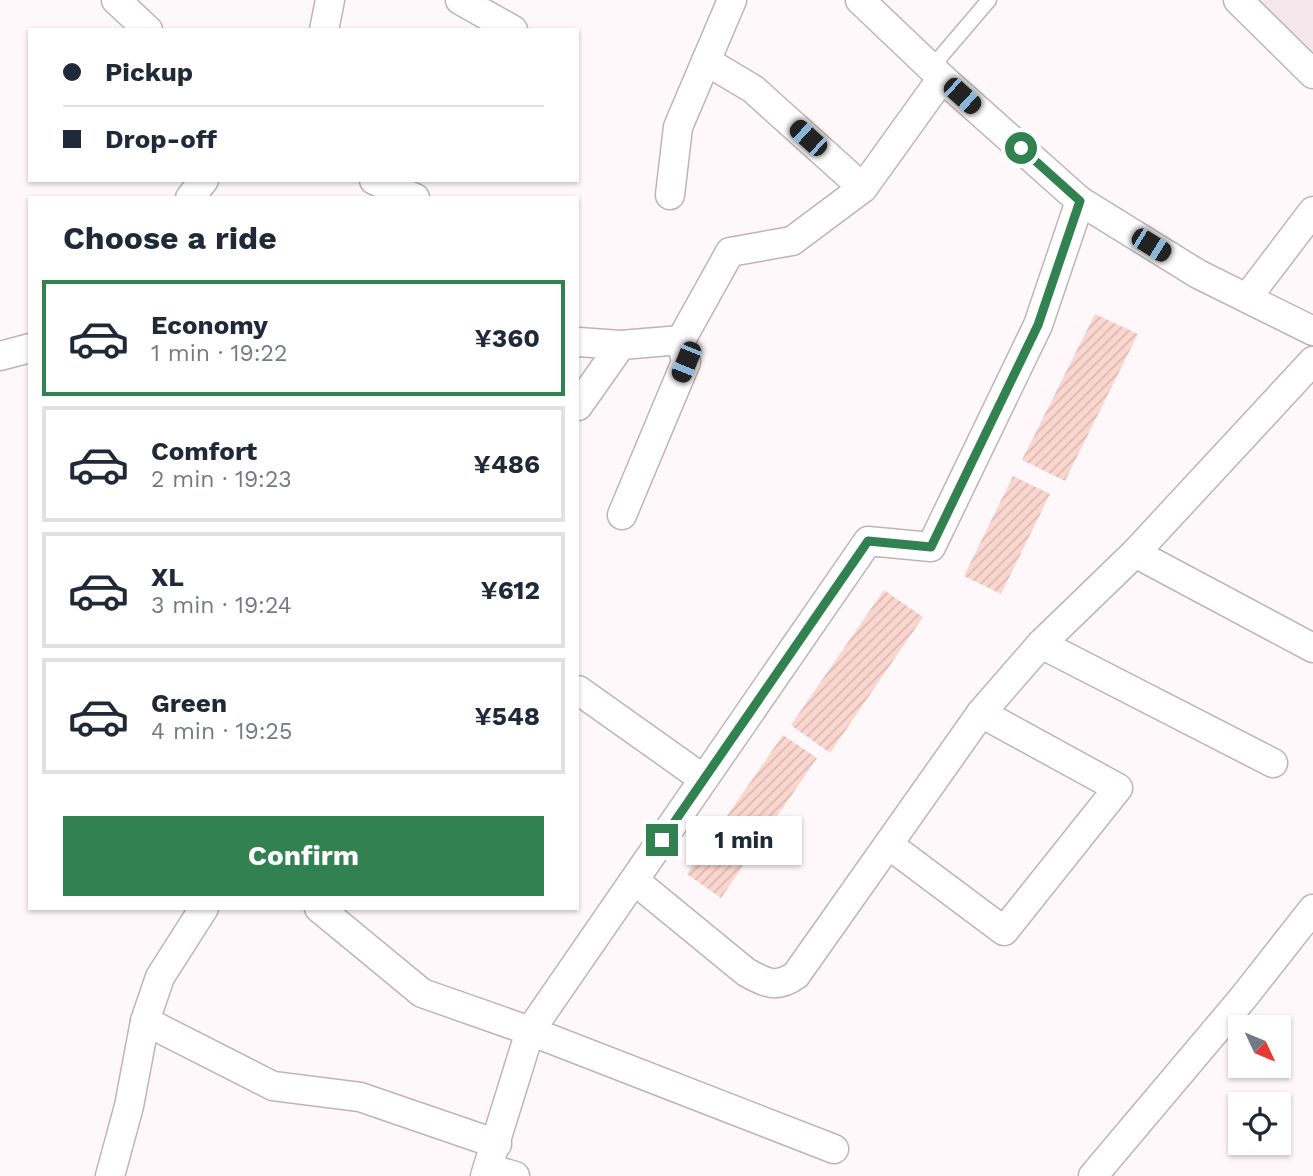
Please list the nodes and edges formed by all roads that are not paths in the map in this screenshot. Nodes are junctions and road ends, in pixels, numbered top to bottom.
1 (116, 0) edge
2 (330, 0) edge
3 (460, 0) edge
4 (732, 0) edge
5 (860, 0) edge
6 (989, 0) edge
7 (1237, 0) edge
8 (146, 28) edge
9 (324, 28) edge
10 (509, 28) edge
11 (706, 61) junction
12 (936, 73) junction
13 (1313, 74) edge
14 (202, 182) edge
15 (379, 182) edge
16 (863, 188) junction
17 (670, 195) dead end
18 (192, 196) edge
19 (410, 196) edge
20 (1080, 201) junction
21 (1313, 211) edge
22 (1247, 298) junction
23 (1313, 331) edge
24 (681, 340) junction
25 (579, 342) edge
26 (621, 345) junction
27 (28, 349) edge
28 (0, 356) edge
29 (1313, 362) edge
30 (579, 405) edge
31 (622, 514) dead end
32 (1135, 553) junction
33 (1041, 644) junction
34 (1313, 649) edge
35 (579, 691) edge
36 (981, 713) junction
37 (1273, 763) dead end
38 (702, 778) junction
39 (889, 845) junction
40 (635, 881) junction
41 (1313, 909) edge
42 (203, 910) edge
43 (321, 910) edge
44 (145, 1021) junction
45 (530, 1031) junction
46 (834, 1149) dead end
47 (496, 1166) edge
48 (110, 1176) edge
49 (1093, 1176) edge

1 - 8 street
2 - 9 street
3 - 10 street
4 - 11 street
5 - 12 street
6 - 12 lane
7 - 13 street
11 - 16 street
11 - 17 street
12 - 16 street
12 - 20 street
14 - 18 street
15 - 19 street
16 - 24 street
20 - 22 street
20 - 38 street
21 - 22 street
22 - 23 street
24 - 26 street
24 - 31 street
25 - 26 street
26 - 30 street
27 - 28 street
29 - 32 street
32 - 33 street
32 - 34 street
33 - 36 street
33 - 37 street
35 - 38 street
36 - 39 street
36 - 39 street
38 - 40 street
39 - 40 street
40 - 45 street
41 - 49 street
42 - 44 street
43 - 45 street
44 - 47 street
44 - 48 street
45 - 46 street
45 - 47 street

